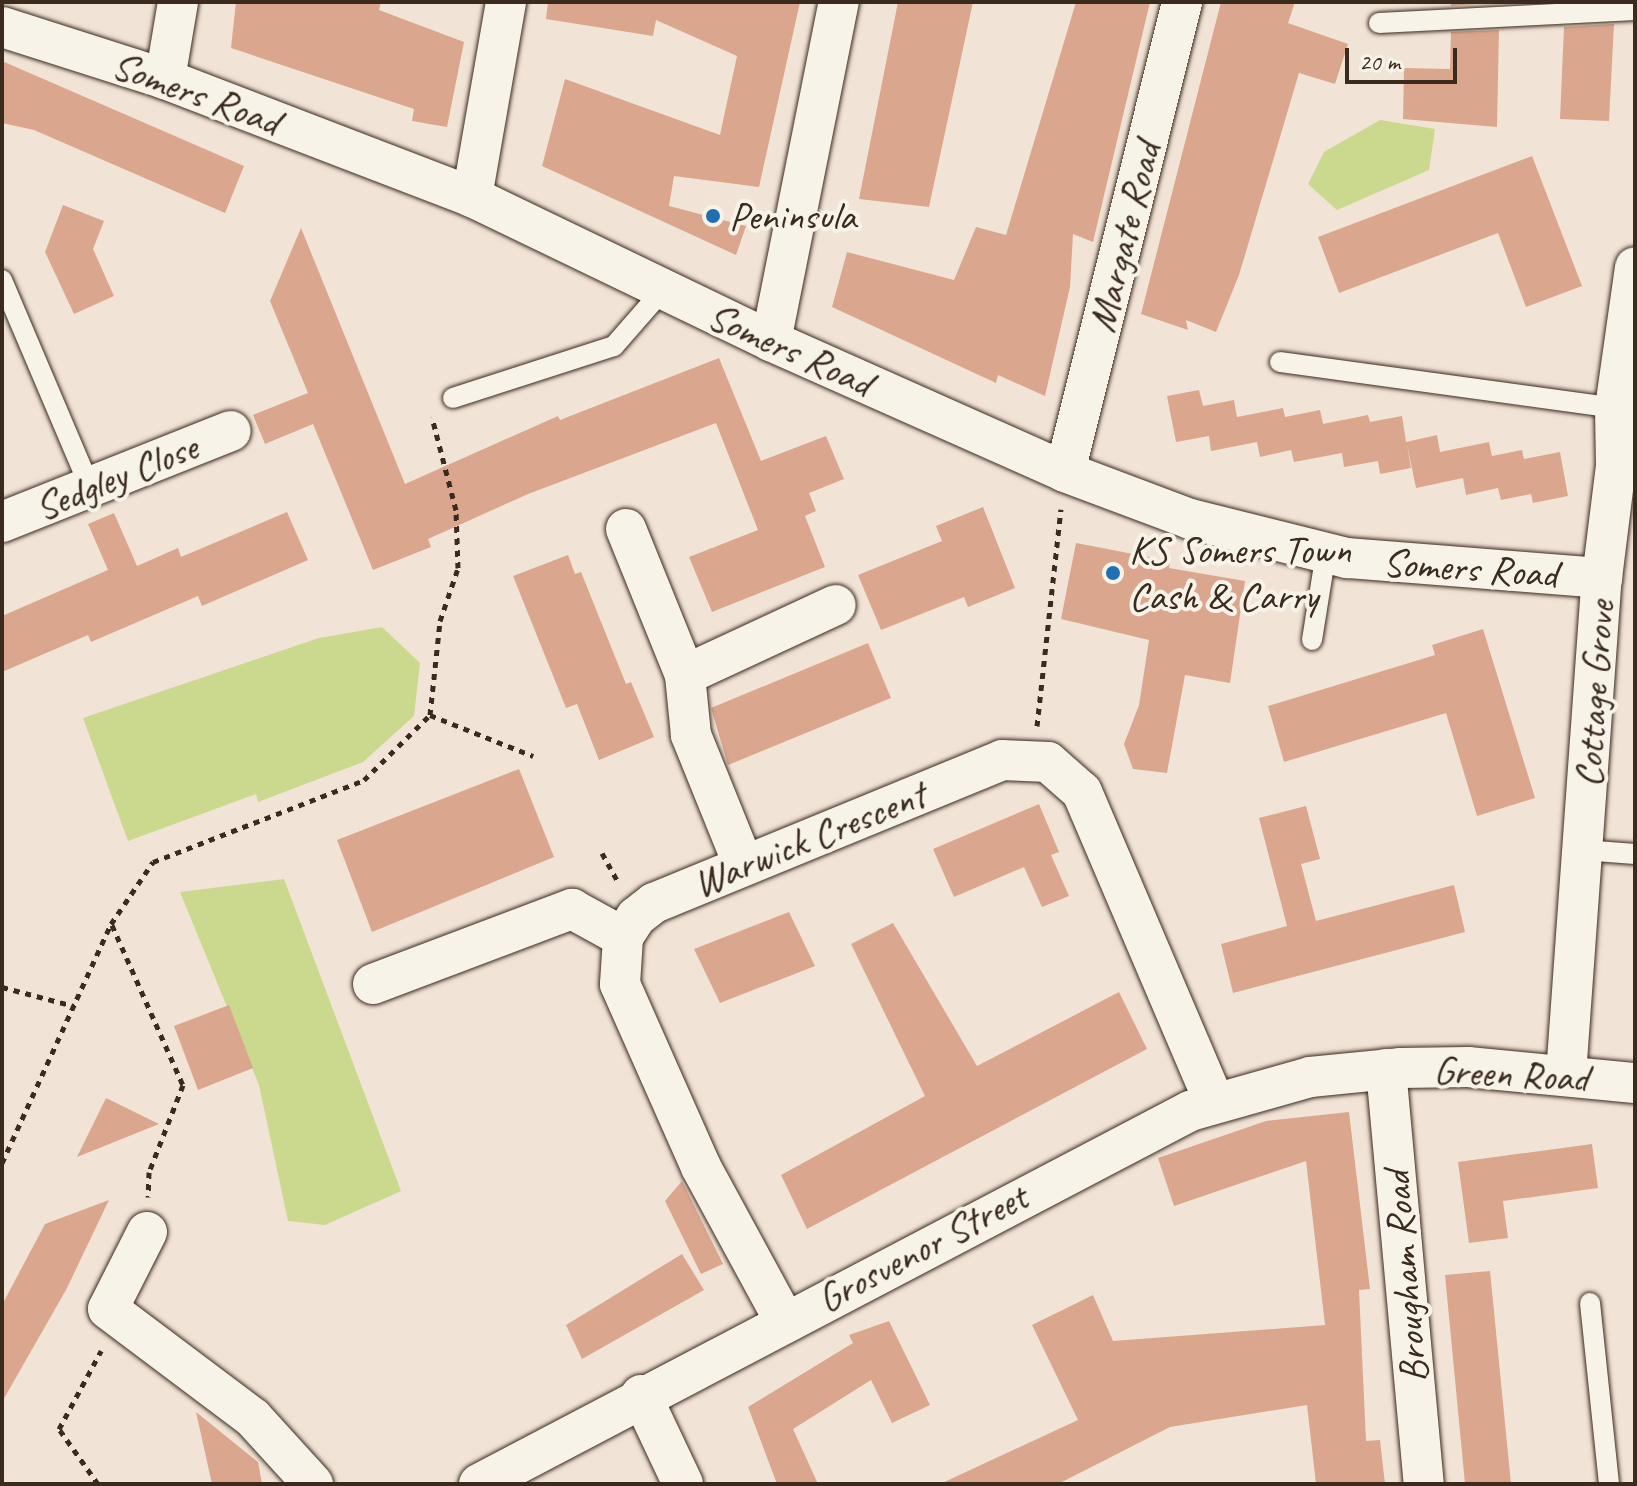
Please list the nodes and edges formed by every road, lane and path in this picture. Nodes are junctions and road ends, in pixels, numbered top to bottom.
1 (178, 2) edge
2 (506, 2) edge
3 (839, 2) edge
4 (1182, 2) edge
5 (1635, 10) edge
6 (1379, 23) dead end
7 (2, 27) edge
8 (165, 79) junction
9 (472, 197) junction
10 (1635, 267) edge
11 (2, 280) edge
12 (662, 291) junction
13 (771, 341) junction
14 (1280, 362) dead end
15 (453, 398) joint
16 (1615, 408) junction
17 (231, 431) dead end
18 (1065, 472) junction
19 (90, 487) junction
20 (1624, 496) edge
21 (2, 522) edge
22 (626, 529) dead end
23 (1326, 553) junction
24 (1602, 578) junction
25 (836, 605) dead end
26 (1312, 640) dead end
27 (685, 675) junction
28 (430, 715) junction
29 (533, 756) dead end
30 (1034, 758) junction
31 (1583, 850) junction
32 (1635, 854) edge
33 (744, 866) junction
34 (111, 924) junction
35 (623, 937) junction
36 (373, 984) dead end
37 (2, 987) edge
38 (74, 1006) junction
39 (1386, 1069) junction
40 (1566, 1075) junction
41 (1635, 1083) edge
42 (1214, 1102) junction
43 (2, 1163) edge
44 (147, 1232) joint
45 (1590, 1303) dead end
46 (108, 1309) junction
47 (784, 1320) junction
48 (641, 1395) junction
49 (98, 1484) edge
50 (313, 1484) edge
51 (479, 1484) edge
52 (683, 1484) edge
53 (1424, 1484) edge
54 (1609, 1484) edge

1 - 8 street
2 - 9 street
3 - 13 street
4 - 18 street, Margate Road
5 - 6 lane
7 - 8 street, Somers Road
8 - 9 street, Somers Road
9 - 12 street, Somers Road
10 - 16 street, Cottage Grove
11 - 19 lane
12 - 13 street, Somers Road
12 - 15 lane
13 - 18 street, Somers Road
14 - 16 lane
15 - 28 path
16 - 20 street, Cottage Grove
17 - 19 street, Sedgley Close
18 - 23 street, Somers Road
18 - 30 path
19 - 21 street, Sedgley Close
20 - 24 street, Cottage Grove
22 - 27 street
23 - 24 street, Somers Road
23 - 26 lane
24 - 31 street, Cottage Grove
25 - 27 street
27 - 33 street
28 - 29 path
28 - 34 path
30 - 33 street, Warwick Crescent
30 - 42 street
31 - 32 lane
31 - 40 street, Cottage Grove
33 - 35 street, Warwick Crescent
34 - 38 path
34 - 44 path
35 - 36 street
35 - 47 street
37 - 38 path
38 - 43 path
39 - 40 street, Green Road
39 - 42 street, Grosvenor Street
39 - 53 street, Brougham Road
40 - 41 street, Green Road
42 - 47 street, Grosvenor Street
44 - 46 street
45 - 54 lane
46 - 49 path
46 - 50 street
47 - 48 street, Grosvenor Street
48 - 51 street, Grosvenor Street
48 - 52 street

